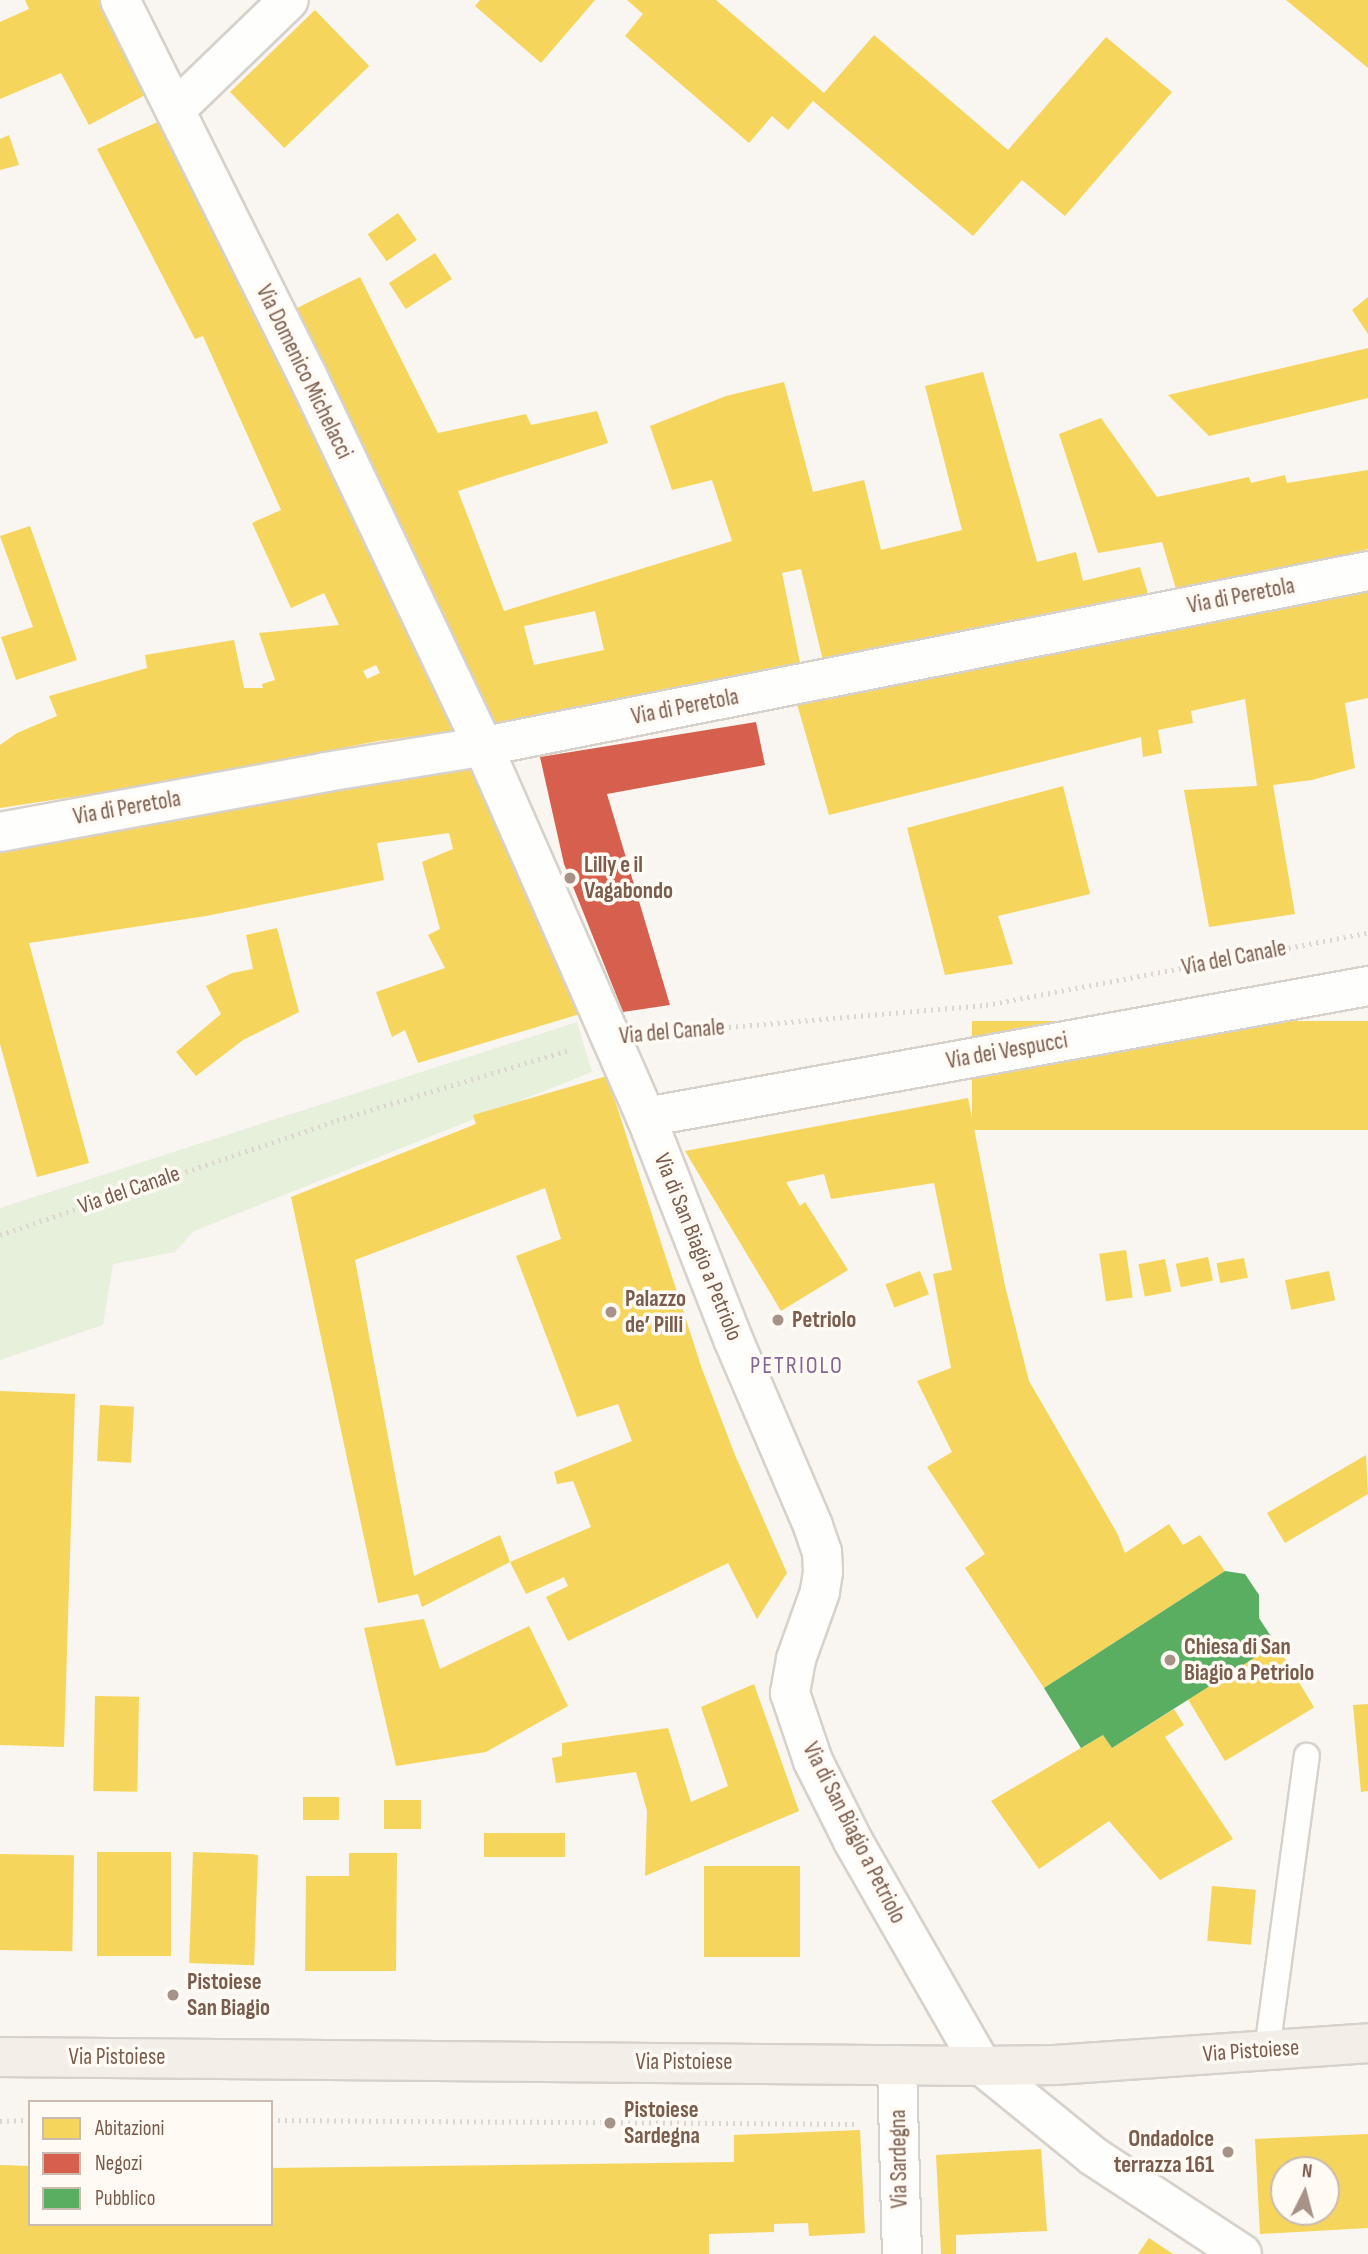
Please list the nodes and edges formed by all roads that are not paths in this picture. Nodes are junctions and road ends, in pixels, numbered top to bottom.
1 (120, 0) edge
2 (289, 0) edge
3 (175, 110) junction
4 (1368, 571) edge
5 (483, 746) junction
6 (0, 832) edge
7 (1368, 986) edge
8 (646, 1117) junction
9 (1307, 1756) dead end
10 (1368, 2043) edge
11 (1267, 2050) junction
12 (0, 2057) edge
13 (897, 2065) junction
14 (982, 2066) junction
15 (902, 2254) edge
16 (1242, 2254) edge

1 - 3 street, Via Domenico Michelacci
2 - 3 street
3 - 5 street, Via Domenico Michelacci
4 - 5 street, Via di Peretola
5 - 6 street, Via di Peretola
5 - 8 street, Via di San Biagio a Petriolo
7 - 8 street, Via dei Vespucci
8 - 14 street, Via di San Biagio a Petriolo
9 - 11 lane
10 - 11 main road, Via Pistoiese
11 - 14 main road, Via Pistoiese
12 - 13 main road, Via Pistoiese
13 - 14 main road, Via Pistoiese
13 - 15 street, Via Sardegna
14 - 16 street, Via di San Biagio a Petriolo

